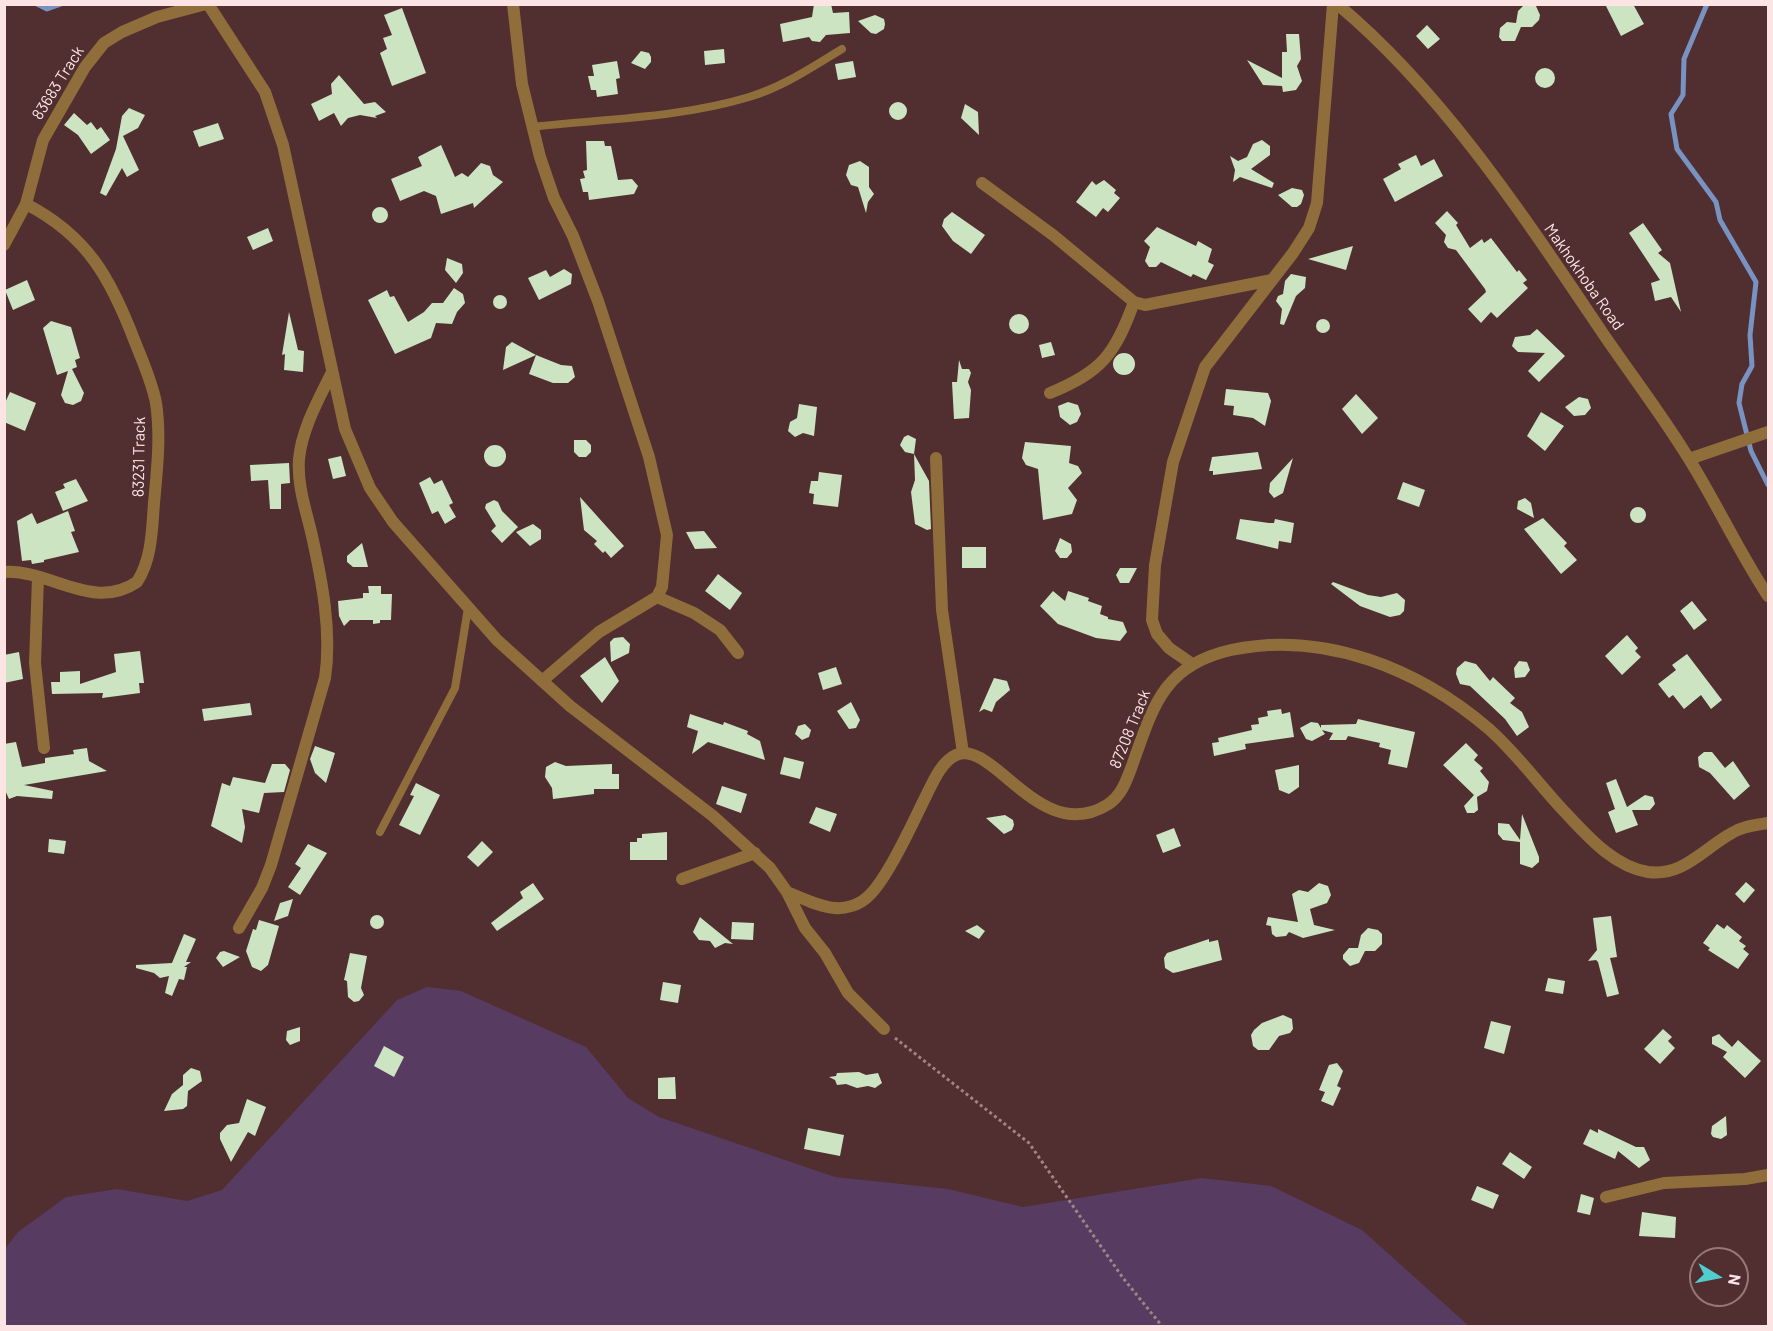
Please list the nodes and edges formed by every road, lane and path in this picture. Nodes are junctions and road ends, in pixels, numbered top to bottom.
1 (207, 4) edge
2 (513, 4) edge
3 (1335, 4) edge
4 (842, 49) dead end
5 (531, 127) junction
6 (982, 183) dead end
7 (26, 204) junction
8 (4, 245) edge
9 (1272, 280) junction
10 (1134, 302) junction
11 (332, 372) junction
12 (1050, 393) dead end
13 (1768, 432) edge
14 (936, 458) dead end
15 (1689, 459) junction
16 (4, 572) edge
17 (38, 578) junction
18 (1768, 596) edge
19 (657, 597) junction
20 (468, 608) junction
21 (738, 653) dead end
22 (1192, 664) junction
23 (542, 681) junction
24 (44, 748) dead end
25 (963, 753) junction
26 (1768, 823) edge
27 (380, 832) dead end
28 (755, 853) junction
29 (682, 879) dead end
30 (787, 892) junction
31 (239, 928) dead end
32 (884, 1029) joint
33 (1768, 1175) edge
34 (1606, 1197) dead end
35 (1162, 1326) edge

1 - 7 street, 83683 Track
1 - 11 street
2 - 5 street
3 - 9 street
3 - 15 street, Makhokhoba Road
4 - 5 lane
5 - 19 street
6 - 10 street
7 - 8 street, 83683 Track
7 - 17 street, 83231 Track
9 - 10 street
9 - 22 street
10 - 12 street
11 - 20 street
11 - 31 street
13 - 15 street
14 - 25 street
15 - 18 street, Makhokhoba Road
16 - 17 street, 83231 Track
17 - 24 street
19 - 21 street
19 - 23 street
20 - 23 street
20 - 27 lane
22 - 25 street, 87208 Track
22 - 26 street, 87208 Track
23 - 28 street
25 - 30 street
28 - 29 street
28 - 30 street
30 - 32 street
32 - 35 path
33 - 34 street

